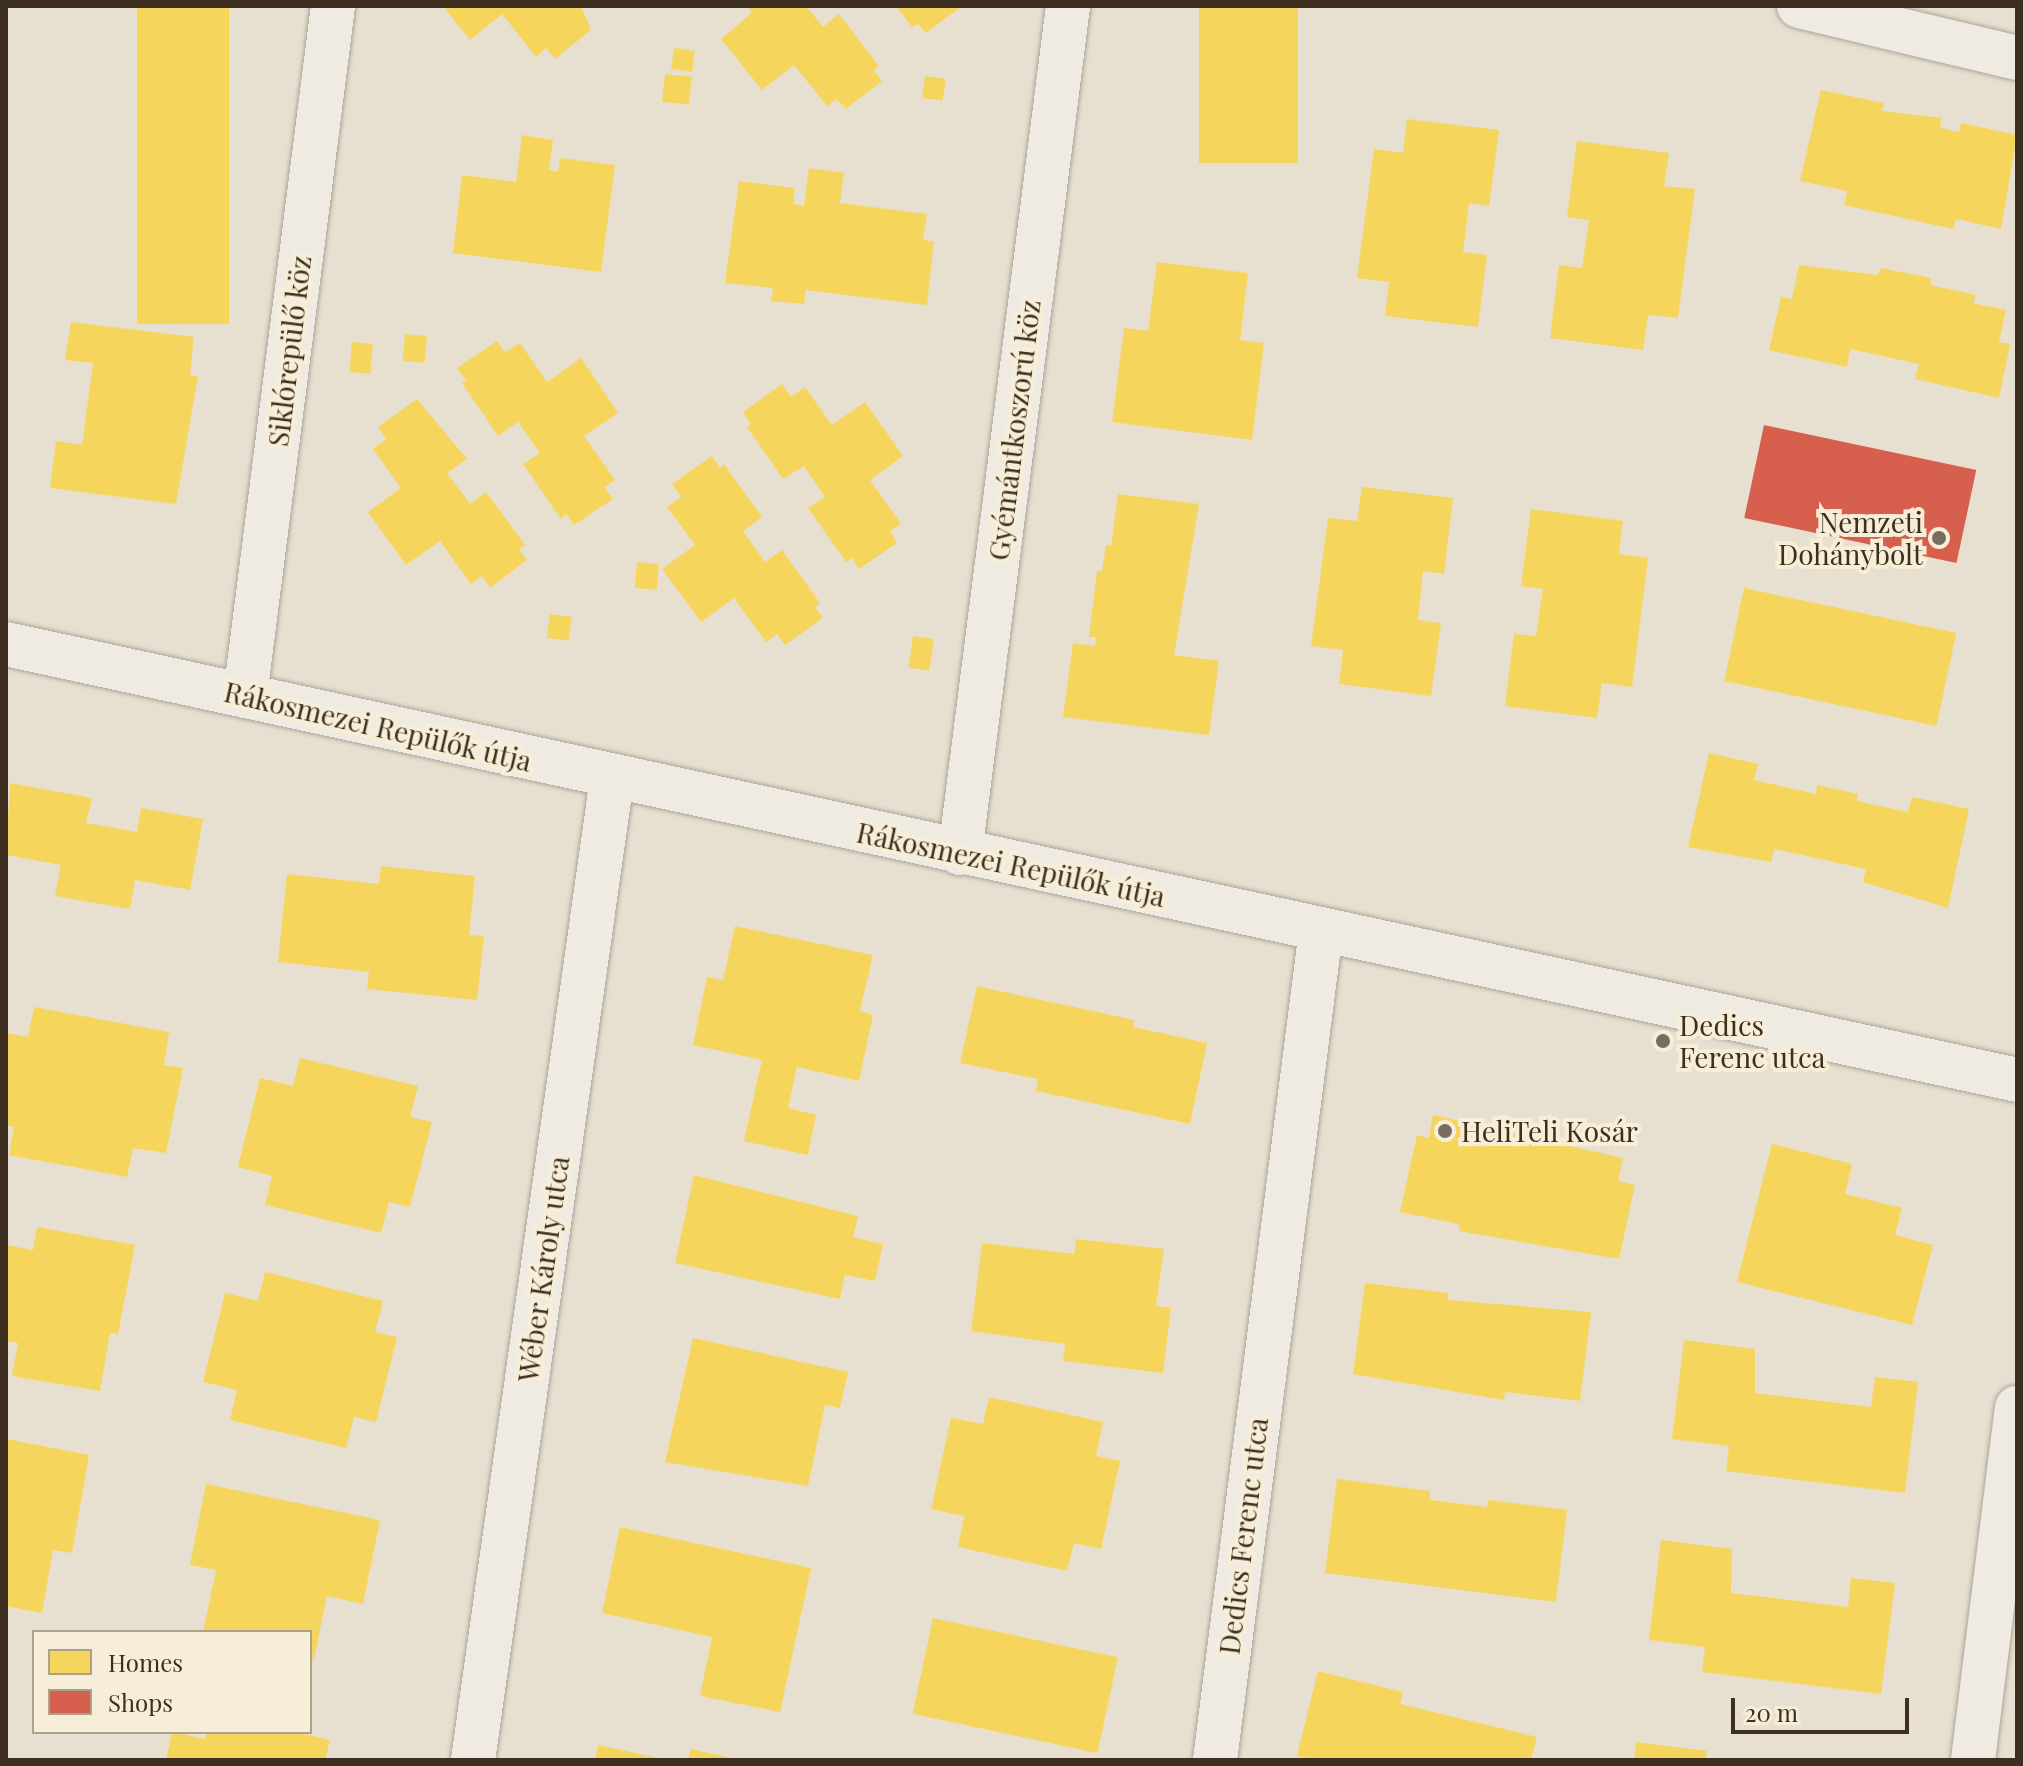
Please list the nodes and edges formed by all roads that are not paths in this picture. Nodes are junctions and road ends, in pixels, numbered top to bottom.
1 (333, 6) edge
2 (1068, 6) edge
3 (1799, 6) edge
4 (2017, 58) edge
5 (6, 644) edge
6 (245, 696) junction
7 (612, 778) junction
8 (960, 853) junction
9 (1321, 930) junction
10 (2017, 1080) edge
11 (2017, 1408) edge
12 (473, 1760) edge
13 (1215, 1760) edge
14 (1973, 1760) edge

1 - 6 street, Siklórepülő köz
2 - 8 street, Gyémántkoszorú köz
3 - 4 street
5 - 6 street, Rákosmezei Repülők útja
6 - 7 street, Rákosmezei Repülők útja
7 - 8 street, Rákosmezei Repülők útja
7 - 12 street, Wéber Károly utca
8 - 9 street, Rákosmezei Repülők útja
9 - 10 street, Rákosmezei Repülők útja
9 - 13 street, Dedics Ferenc utca
11 - 14 street

